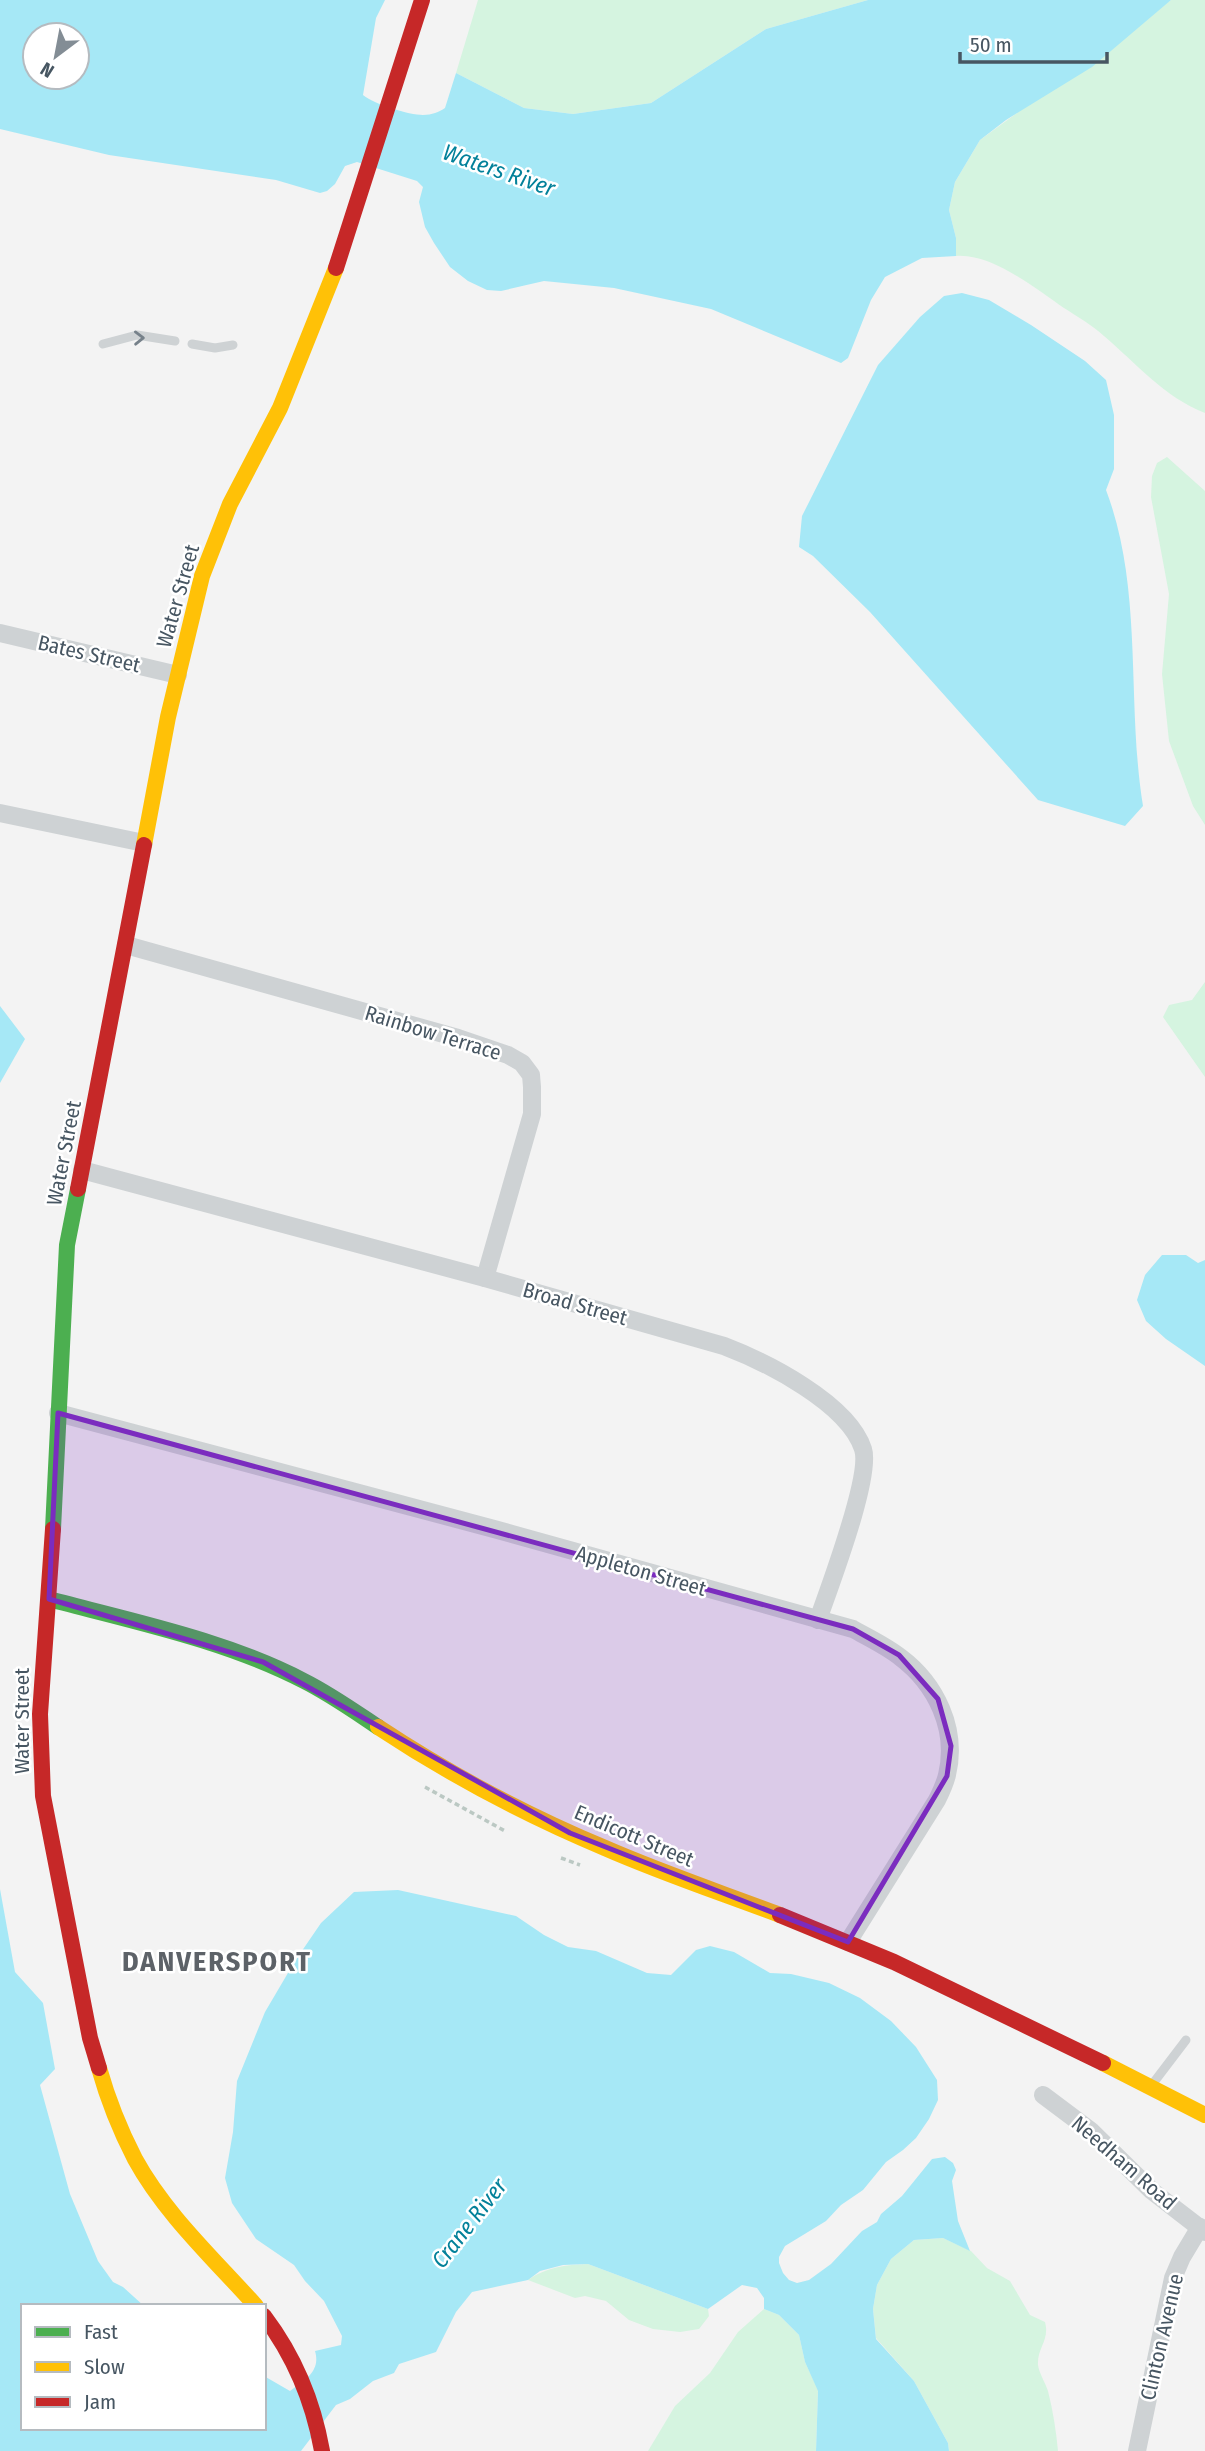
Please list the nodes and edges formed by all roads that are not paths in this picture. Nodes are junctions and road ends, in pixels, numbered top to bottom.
1 (423, 1) edge
2 (175, 341) dead end
3 (103, 344) dead end
4 (192, 344) dead end
5 (233, 345) dead end
6 (0, 632) edge
7 (178, 675) junction
8 (0, 813) edge
9 (144, 843) junction
10 (126, 945) junction
11 (82, 1170) junction
12 (485, 1278) junction
13 (58, 1413) junction
14 (49, 1599) junction
15 (818, 1620) junction
16 (848, 1942) junction
17 (1186, 2040) dead end
18 (1150, 2088) junction
19 (1043, 2095) dead end
20 (1205, 2115) edge
21 (1202, 2229) edge
22 (254, 2304) edge
23 (266, 2319) edge
24 (322, 2451) edge
25 (1137, 2451) edge

1 - 7 main road, Water Street
3 -> 2 lane
4 - 5 lane
6 - 7 street, Bates Street
7 - 9 main road, Water Street
8 - 9 street
9 - 10 main road, Water Street
10 - 11 main road, Water Street
10 - 12 street, Rainbow Terrace
11 - 12 street, Broad Street
11 - 13 main road, Water Street
12 - 15 street, Broad Street
13 - 14 main road, Water Street
13 - 15 street, Appleton Street
14 - 16 main road, Endicott Street
14 - 22 main road, Water Street
15 - 16 street, Appleton Street
16 - 18 main road, Endicott Street
17 - 18 lane
18 - 20 main road, Endicott Street
19 - 21 street, Needham Road
21 - 25 street, Clinton Avenue
23 - 24 main road

